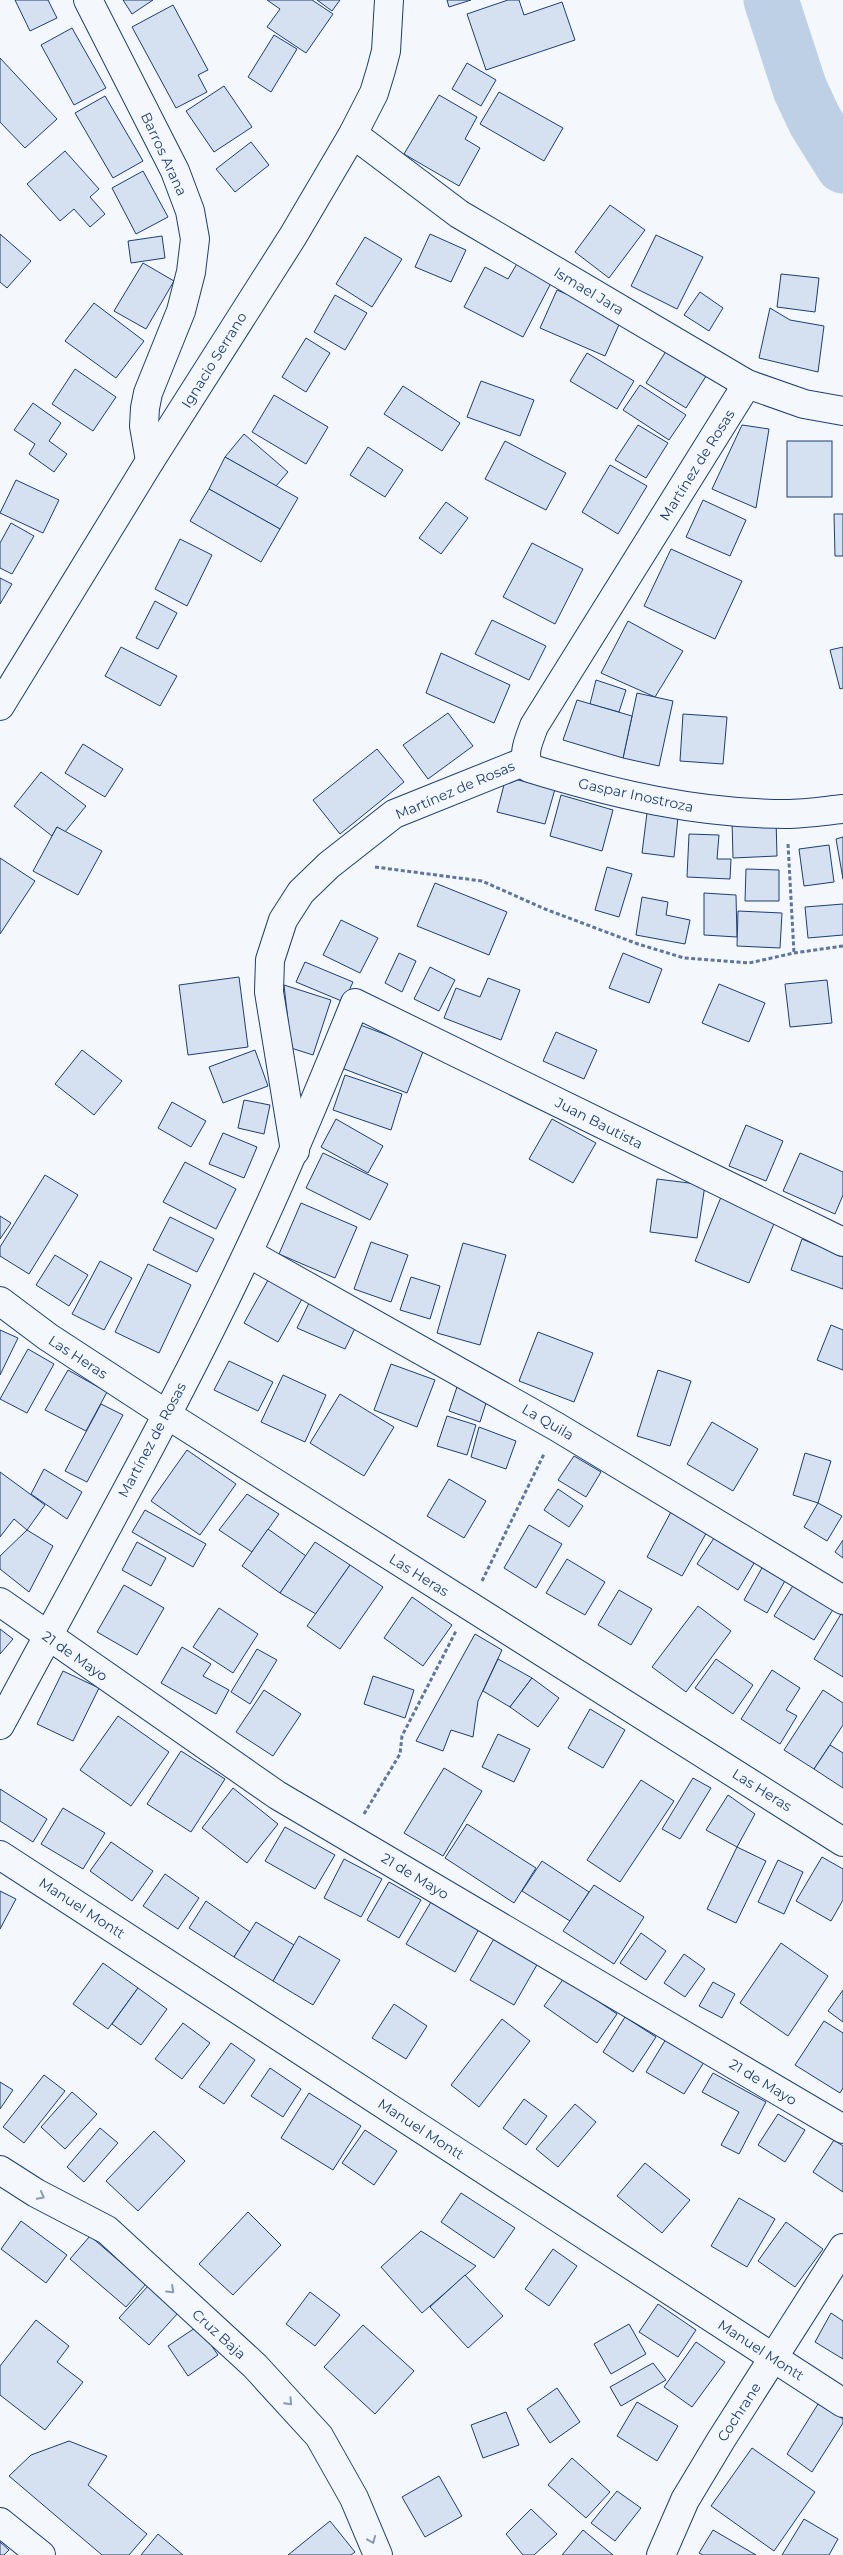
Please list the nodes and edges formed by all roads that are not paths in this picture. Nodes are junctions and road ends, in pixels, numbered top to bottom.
1 (88, 0) edge
2 (389, 0) edge
3 (353, 134) junction
4 (747, 384) junction
5 (843, 411) edge
6 (150, 461) junction
7 (4, 693) edge
8 (526, 760) junction
9 (843, 809) edge
10 (355, 1003) joint
11 (294, 1151) junction
12 (843, 1242) edge
13 (248, 1253) junction
14 (0, 1301) edge
15 (166, 1414) junction
16 (843, 1600) edge
17 (0, 1602) edge
18 (47, 1637) junction
19 (0, 1725) edge
20 (843, 1842) edge
21 (0, 1855) edge
22 (843, 2129) edge
23 (0, 2170) edge
24 (843, 2248) edge
25 (774, 2358) junction
26 (843, 2403) edge
27 (0, 2522) edge
28 (41, 2555) edge
29 (378, 2555) edge
30 (661, 2555) edge

1 - 6 street, Barros Arana
2 - 3 street, Ignacio Serrano
3 - 4 street, Ismael Jara
3 - 6 street, Ignacio Serrano
4 - 5 street, Ismael Jara
4 - 8 street, Martínez de Rosas
6 - 7 street, Ignacio Serrano
8 - 9 street, Gaspar Inostroza
8 - 11 street, Martínez de Rosas
10 - 11 street, Martínez de Rosas
10 - 12 street, Juan Bautista
11 - 13 street, Martínez de Rosas
13 - 15 street, Martínez de Rosas
13 - 16 street, La Quila
14 - 15 street, Las Heras
15 - 18 street, Martínez de Rosas
15 - 20 street, Las Heras
17 - 18 street, 21 de Mayo
18 - 19 street, Martínez de Rosas
18 - 22 street, 21 de Mayo
21 - 25 street, Manuel Montt
23 -> 29 street, Cruz Baja
24 - 25 street, Cochrane
25 - 26 street, Manuel Montt
25 - 30 street, Cochrane
27 - 28 street

